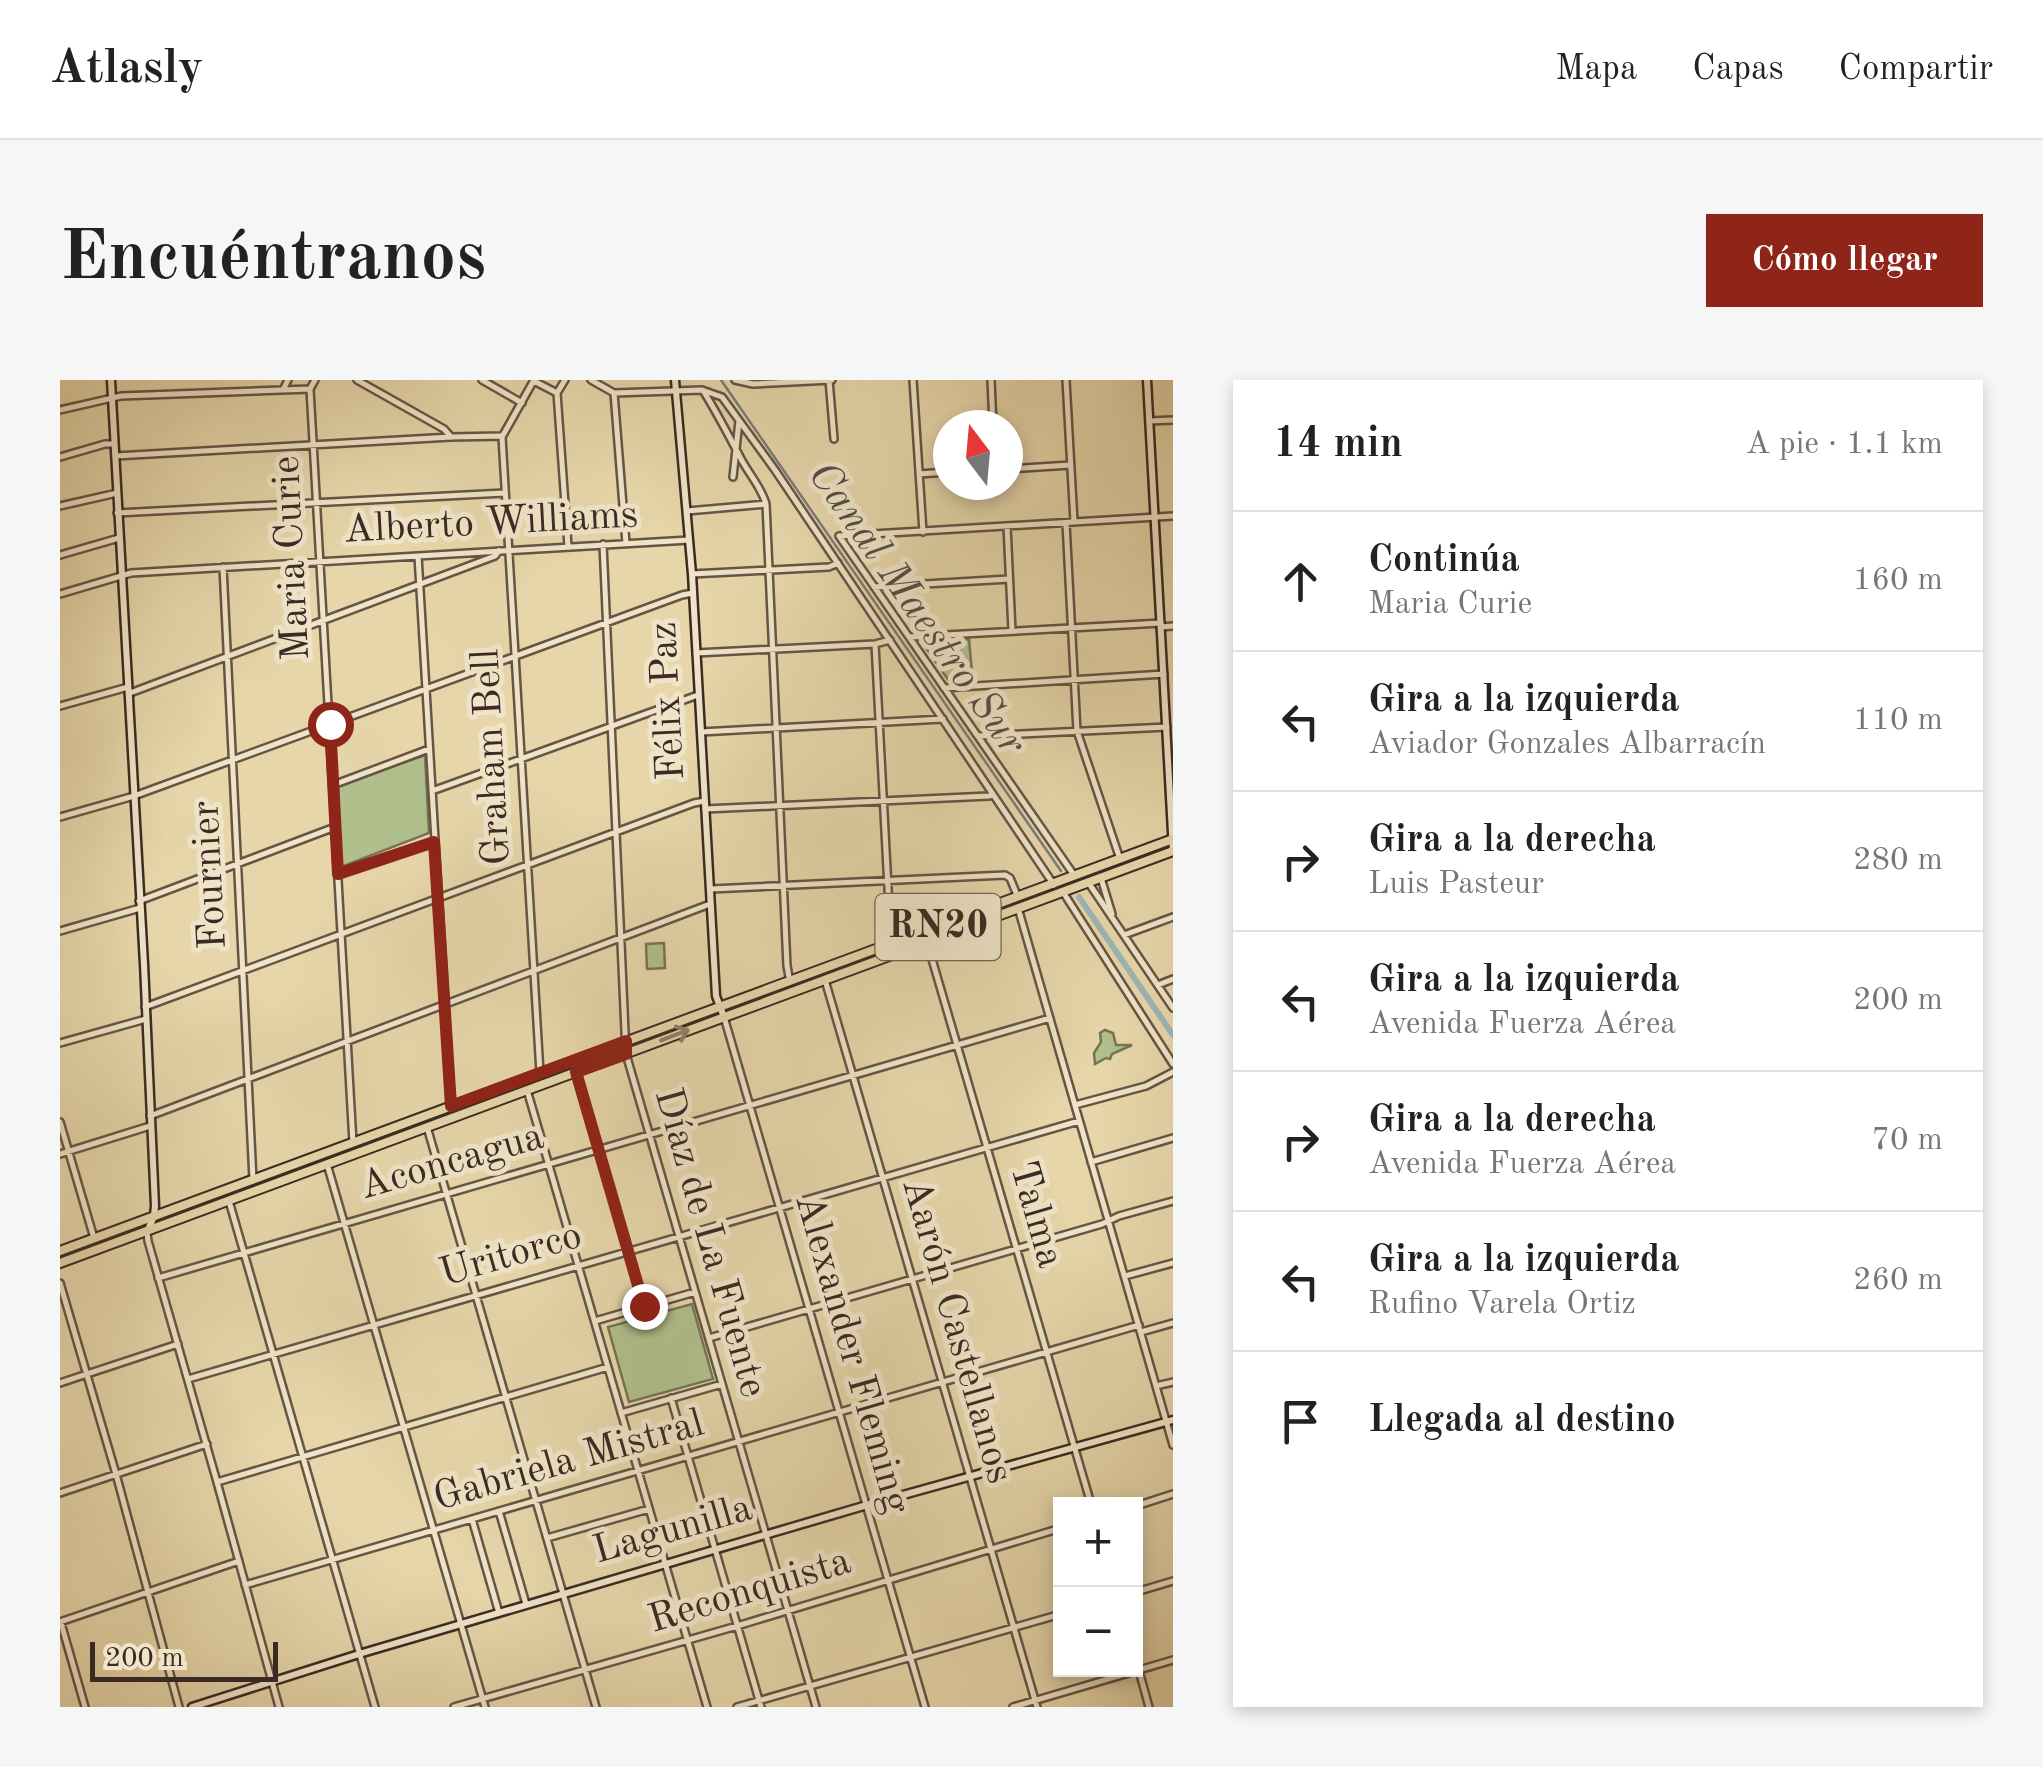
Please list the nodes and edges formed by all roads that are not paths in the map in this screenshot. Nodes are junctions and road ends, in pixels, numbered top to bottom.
1 (111, 380) edge
2 (288, 380) edge
3 (315, 380) edge
4 (357, 380) edge
5 (482, 380) edge
6 (534, 380) edge
7 (565, 380) edge
8 (591, 380) edge
9 (675, 380) edge
10 (736, 380) edge
11 (830, 380) edge
12 (914, 380) edge
13 (991, 380) edge
14 (1066, 380) edge
15 (1147, 380) edge
16 (753, 382) edge
17 (784, 382) edge
18 (283, 390) junction
19 (310, 390) junction
20 (702, 390) junction
21 (676, 391) junction
22 (557, 393) junction
23 (614, 393) junction
24 (112, 398) junction
25 (522, 402) junction
26 (60, 410) edge
27 (993, 410) edge
28 (739, 419) junction
29 (1173, 420) edge
30 (1150, 421) junction
31 (452, 436) junction
32 (502, 436) junction
33 (834, 439) dead end
34 (114, 444) junction
35 (313, 444) junction
36 (736, 449) junction
37 (114, 456) junction
38 (60, 457) edge
39 (1070, 466) junction
40 (1023, 468) edge
41 (933, 473) edge
42 (919, 474) junction
43 (733, 478) dead end
44 (117, 492) junction
45 (505, 492) junction
46 (316, 504) junction
47 (766, 504) junction
48 (60, 506) edge
49 (687, 511) junction
50 (118, 512) junction
51 (1173, 516) edge
52 (1154, 518) junction
53 (1070, 523) junction
54 (1007, 526) junction
55 (922, 532) junction
56 (119, 538) junction
57 (690, 540) junction
58 (603, 544) junction
59 (626, 544) junction
60 (568, 546) junction
61 (509, 550) junction
62 (499, 551) junction
63 (60, 555) edge
64 (418, 556) junction
65 (320, 561) junction
66 (838, 563) junction
67 (223, 566) junction
68 (768, 570) junction
69 (692, 574) junction
70 (121, 576) junction
71 (1009, 579) junction
72 (420, 586) junction
73 (874, 587) junction
74 (692, 593) junction
75 (60, 594) edge
76 (324, 621) junction
77 (606, 622) junction
78 (1161, 625) junction
79 (1173, 626) edge
80 (1071, 628) junction
81 (1012, 632) junction
82 (909, 637) junction
83 (890, 640) junction
84 (875, 644) junction
85 (771, 648) junction
86 (696, 653) junction
87 (514, 655) junction
88 (227, 657) junction
89 (1164, 674) junction
90 (1074, 679) junction
91 (426, 688) junction
92 (944, 688) junction
93 (128, 690) junction
94 (698, 696) junction
95 (60, 706) edge
96 (943, 719) junction
97 (330, 724) junction
98 (879, 724) junction
99 (611, 727) junction
100 (1167, 727) junction
101 (775, 729) junction
102 (1077, 731) junction
103 (701, 732) junction
104 (978, 736) junction
105 (429, 749) junction
106 (520, 759) junction
107 (233, 760) junction
108 (333, 784) junction
109 (432, 791) junction
110 (993, 794) junction
111 (134, 796) junction
112 (883, 800) junction
113 (705, 805) junction
114 (780, 806) junction
115 (60, 817) edge
116 (336, 828) junction
117 (616, 832) junction
118 (1173, 839) edge
119 (434, 842) junction
120 (1173, 851) edge
121 (1120, 859) junction
122 (238, 865) junction
123 (527, 865) junction
124 (338, 874) junction
125 (1074, 876) junction
126 (1100, 878) junction
127 (887, 880) junction
128 (1088, 882) junction
129 (1054, 884) junction
130 (783, 885) junction
131 (709, 889) junction
132 (1063, 892) junction
133 (1018, 898) junction
134 (438, 899) junction
135 (710, 904) junction
136 (139, 905) junction
137 (1018, 908) junction
138 (1173, 916) edge
139 (1115, 922) junction
140 (60, 931) edge
141 (342, 933) junction
142 (1124, 936) junction
143 (620, 937) junction
144 (928, 942) junction
145 (892, 944) junction
146 (533, 970) junction
147 (821, 970) junction
148 (243, 971) junction
149 (1173, 979) edge
150 (825, 980) junction
151 (790, 982) junction
152 (1158, 985) junction
153 (444, 1004) junction
154 (719, 1006) junction
155 (145, 1007) junction
156 (1173, 1008) edge
157 (724, 1017) junction
158 (1050, 1018) junction
159 (146, 1019) junction
160 (346, 1041) junction
161 (626, 1041) junction
162 (60, 1043) edge
163 (958, 1045) junction
164 (626, 1054) junction
165 (1173, 1064) edge
166 (576, 1072) junction
167 (1173, 1072) edge
168 (540, 1073) junction
169 (853, 1075) junction
170 (248, 1080) junction
171 (528, 1090) junction
172 (751, 1105) junction
173 (1075, 1105) junction
174 (451, 1106) junction
175 (150, 1116) junction
176 (1080, 1121) junction
177 (60, 1122) edge
178 (150, 1126) junction
179 (427, 1127) junction
180 (649, 1134) junction
181 (1173, 1138) edge
182 (353, 1143) junction
183 (987, 1148) junction
184 (598, 1149) junction
185 (68, 1151) junction
186 (60, 1154) edge
187 (1091, 1162) junction
188 (327, 1164) junction
189 (549, 1164) junction
190 (882, 1178) junction
191 (253, 1180) junction
192 (226, 1190) junction
193 (447, 1193) junction
194 (229, 1200) junction
195 (1173, 1201) edge
196 (780, 1207) junction
197 (154, 1216) junction
198 (1108, 1221) junction
199 (344, 1223) junction
200 (148, 1230) junction
201 (679, 1236) junction
202 (94, 1238) junction
203 (1016, 1249) junction
204 (60, 1251) edge
205 (628, 1251) junction
206 (244, 1252) junction
207 (1173, 1262) edge
208 (60, 1263) edge
209 (578, 1265) junction
210 (1124, 1276) junction
211 (158, 1278) junction
212 (912, 1279) junction
213 (60, 1283) edge
214 (695, 1292) junction
215 (476, 1295) junction
216 (644, 1306) junction
217 (810, 1309) junction
218 (595, 1320) junction
219 (1173, 1323) edge
220 (374, 1324) junction
221 (1140, 1329) junction
222 (708, 1338) junction
223 (178, 1344) junction
224 (1046, 1352) junction
225 (273, 1354) junction
226 (608, 1367) junction
227 (86, 1374) junction
228 (188, 1379) junction
229 (942, 1382) junction
230 (1173, 1382) edge
231 (60, 1383) edge
232 (722, 1384) junction
233 (1156, 1386) junction
234 (506, 1397) junction
235 (671, 1398) junction
236 (840, 1412) junction
237 (622, 1413) junction
238 (1170, 1420) edge
239 (403, 1427) junction
240 (738, 1441) junction
241 (207, 1444) junction
242 (1173, 1445) edge
243 (1074, 1447) junction
244 (302, 1456) junction
245 (688, 1456) junction
246 (638, 1470) junction
247 (116, 1474) junction
248 (970, 1476) junction
249 (217, 1482) junction
250 (60, 1493) edge
251 (1173, 1494) edge
252 (1088, 1497) edge
253 (536, 1500) junction
254 (1143, 1504) edge
255 (866, 1505) junction
256 (650, 1508) junction
257 (500, 1511) junction
258 (472, 1518) junction
259 (433, 1530) junction
260 (1053, 1530) edge
261 (766, 1535) junction
262 (547, 1538) junction
263 (991, 1549) junction
264 (715, 1550) junction
265 (332, 1559) junction
266 (239, 1561) junction
267 (666, 1564) junction
268 (888, 1580) junction
269 (1173, 1582) edge
270 (245, 1585) junction
271 (1143, 1590) edge
272 (146, 1591) junction
273 (563, 1594) junction
274 (526, 1605) junction
275 (788, 1610) junction
276 (498, 1613) junction
277 (1053, 1616) edge
278 (60, 1621) edge
279 (460, 1624) junction
280 (737, 1626) junction
281 (1014, 1627) junction
282 (688, 1640) junction
283 (359, 1654) junction
284 (910, 1657) junction
285 (1173, 1660) edge
286 (585, 1669) junction
287 (1143, 1669) edge
288 (1117, 1677) edge
289 (1140, 1677) edge
290 (271, 1680) junction
291 (810, 1686) junction
292 (482, 1699) junction
293 (760, 1704) edge
294 (1036, 1704) edge
295 (85, 1707) edge
296 (179, 1707) edge
297 (192, 1707) edge
298 (278, 1707) edge
299 (374, 1707) edge
300 (454, 1707) edge
301 (484, 1707) edge
302 (596, 1707) edge
303 (707, 1707) edge
304 (737, 1707) edge
305 (816, 1707) edge
306 (925, 1707) edge
307 (1012, 1707) edge
308 (1149, 1707) edge

1 - 24 main road
2 - 18 street
3 - 19 street
4 - 31 street
5 - 25 street
6 - 22 street
6 - 25 street
7 - 22 street
8 - 23 street
9 - 21 main road, Félix Paz
10 - 16 street
11 - 17 street
11 - 33 street
12 - 42 street
13 - 27 street
14 - 39 street
15 - 30 main road
16 - 17 street
18 - 19 street
18 - 24 street
19 - 35 street, Maria Curie
20 - 21 street
20 - 28 street
20 - 36 street
21 - 23 street
21 - 49 main road, Félix Paz
22 - 60 street
23 - 59 street
24 - 26 street
24 - 34 main road
25 - 32 street
28 - 36 street
28 - 66 street
29 - 30 street
30 - 52 main road
31 - 32 street
31 - 35 street
32 - 45 street, Graham Bell
34 - 37 main road
34 - 38 street
35 - 37 street
35 - 46 street, Maria Curie
36 - 43 street
36 - 47 street
37 - 44 main road
39 - 40 street
39 - 53 street
41 - 42 street
42 - 55 street
44 - 48 street
44 - 50 main road
45 - 46 street
45 - 61 street, Graham Bell
46 - 50 street
46 - 65 street, Maria Curie
47 - 49 street
47 - 68 street
49 - 57 main road, Félix Paz
50 - 56 main road
51 - 52 street
52 - 53 street
52 - 78 main road
53 - 54 street
53 - 80 street
54 - 55 street
54 - 71 street
55 - 73 street
56 - 63 street
56 - 70 main road
57 - 59 street, Alberto Williams
57 - 69 main road, Félix Paz
58 - 59 street, Alberto Williams
58 - 60 street, Alberto Williams
58 - 77 street, Díaz de La Fuente
60 - 61 street, Alberto Williams
61 - 62 street, Alberto Williams
61 - 87 street, Graham Bell
62 - 64 street, Alberto Williams
62 - 72 street
64 - 65 street, Alberto Williams
64 - 72 street
65 - 67 street, Alberto Williams
65 - 76 street, Maria Curie
66 - 68 street
66 - 83 street
67 - 70 street, Alberto Williams
67 - 88 street, Fournier
68 - 69 street
68 - 85 street
69 - 74 main road, Félix Paz
70 - 75 street, Alberto Williams
70 - 93 main road
71 - 73 street
71 - 81 street
72 - 76 street
72 - 91 street
73 - 82 street
74 - 77 street
74 - 86 main road, Félix Paz
76 - 88 street
76 - 97 street, Maria Curie
77 - 87 street
77 - 99 street, Díaz de La Fuente
78 - 79 street
78 - 80 street
78 - 89 main road
80 - 81 street
80 - 90 street
81 - 82 street
82 - 92 street
83 - 84 street
83 - 96 street
84 - 85 street
84 - 98 street
85 - 86 street
85 - 101 street
86 - 94 main road, Félix Paz
87 - 91 street
87 - 106 street, Graham Bell
88 - 93 street
88 - 107 street, Fournier
89 - 90 street
89 - 100 main road
90 - 92 street
90 - 102 street
91 - 97 street
91 - 105 street
92 - 104 street
93 - 95 street
93 - 111 main road
94 - 99 street
94 - 103 main road, Félix Paz
96 - 98 street
96 - 110 street
97 - 107 street
97 - 108 street, Maria Curie
98 - 101 street
98 - 112 street
99 - 106 street
99 - 117 street, Díaz de La Fuente
100 - 102 street
100 - 118 main road
101 - 103 street
101 - 114 street
102 - 104 street
102 - 121 street
103 - 113 main road, Félix Paz
104 - 125 street
105 - 108 street
105 - 109 street
106 - 109 street
106 - 123 street, Graham Bell
107 - 111 street
107 - 122 street, Fournier
108 - 116 street, Maria Curie
109 - 119 street
110 - 112 street
110 - 129 street
111 - 115 street
111 - 136 main road
112 - 114 street
112 - 127 street
113 - 114 street
113 - 117 street
113 - 131 main road, Félix Paz
114 - 130 street
116 - 122 street
116 - 124 street, Maria Curie
117 - 123 street
117 - 143 street, Díaz de La Fuente
118 - 120 main road
118 - 121 main road, RN20
119 - 124 street
119 - 134 street
120 - 126 main road, RN20
121 - 125 main road, RN20
122 - 136 street
122 - 148 street, Fournier
123 - 134 street
123 - 146 street, Graham Bell
124 - 141 street, Maria Curie
125 - 129 main road, RN20
125 - 132 main road
126 - 128 main road, RN20
126 - 139 street
127 - 130 street
127 - 133 street
127 - 145 street
128 - 132 main road, RN20
128 - 139 street
129 - 133 main road, RN20
130 - 131 street
130 - 151 street
131 - 135 main road, Félix Paz
132 - 137 main road, RN20
132 - 165 street
133 - 145 main road, RN20
134 - 141 street
134 - 153 street
135 - 143 street
135 - 154 main road, Félix Paz
136 - 140 street
136 - 155 main road
137 - 144 main road, RN20
137 - 158 street
138 - 142 street
139 - 142 street
141 - 148 street
141 - 160 street, Maria Curie
142 - 152 street
143 - 146 street
143 - 161 street, Díaz de La Fuente
144 - 150 main road, RN20
144 - 163 street, Talma
145 - 147 main road, RN20
146 - 153 street
146 - 168 street, Graham Bell
147 - 150 street, Aarón Castellanos
147 - 151 main road, RN20
148 - 155 street
148 - 170 street, Fournier
149 - 152 street
150 - 157 main road, RN20
150 - 169 street, Aarón Castellanos
151 - 154 main road, RN20
152 - 156 street
153 - 160 street
153 - 174 street
154 - 157 main road, Félix Paz
154 - 161 main road, RN20
155 - 159 main road
164 -> 157 main road, RN20
157 - 172 street, Alexander Fleming
158 - 163 street, Aconcagua
158 - 173 street
159 - 162 street
159 - 175 main road
160 - 170 street
160 - 182 street, Maria Curie
161 - 164 street, Díaz de La Fuente
161 - 168 main road, RN20
163 - 169 street, Aconcagua
163 - 183 street, Talma
164 - 166 main road, RN20
164 - 180 street, Díaz de La Fuente
166 - 171 main road, RN20
166 - 184 street
167 - 173 street
168 - 174 main road, RN20
169 - 172 street, Aconcagua
169 - 190 street, Aarón Castellanos
170 - 175 street
170 - 191 street, Fournier
171 - 179 main road, RN20
171 - 189 street
172 - 180 street, Aconcagua
172 - 196 street, Alexander Fleming
173 - 176 street
174 - 182 main road, RN20
175 - 178 main road
176 - 183 street, Uritorco
176 - 187 street
177 - 185 street
178 - 185 street
178 - 197 main road
179 - 188 main road, RN20
179 - 193 street
180 - 184 street, Aconcagua
180 - 201 street, Díaz de La Fuente
181 - 187 street
182 - 191 main road, RN20
183 - 190 street, Uritorco
183 - 203 street, Talma
184 - 189 street, Aconcagua
184 - 205 street
185 - 186 street
185 - 202 street
187 - 198 street
188 - 194 main road, RN20
188 - 199 street
189 - 193 street, Aconcagua
189 - 209 street
190 - 196 street, Uritorco
190 - 212 street, Aarón Castellanos
191 - 192 main road, RN20
192 - 194 street
192 - 197 main road, RN20
193 - 199 street, Aconcagua
193 - 215 street
194 - 200 main road, RN20
194 - 206 street
195 - 198 street
196 - 201 street, Uritorco
196 - 217 street, Alexander Fleming
197 - 200 main road
197 - 202 main road, RN20
198 - 203 street
198 - 210 street
199 - 206 street, Aconcagua
199 - 220 street
200 - 208 main road, RN20
200 - 211 street
201 - 205 street, Uritorco
201 - 214 street, Díaz de La Fuente
202 - 204 main road, RN20
203 - 212 street
203 - 224 street, Talma
205 - 209 street, Uritorco
205 - 216 street
206 - 211 street, Aconcagua
206 - 225 street
207 - 210 street
209 - 215 street, Uritorco
209 - 218 street
210 - 221 street
211 - 223 street
212 - 217 street
212 - 229 street, Aarón Castellanos
213 - 227 street
214 - 216 street
214 - 222 street, Díaz de La Fuente
215 - 220 street, Uritorco
215 - 234 street
216 - 218 street
217 - 222 street
217 - 236 street, Alexander Fleming
218 - 226 street
219 - 221 street, Gabriela Mistral
220 - 225 street, Uritorco
220 - 239 street
221 - 224 street, Gabriela Mistral
221 - 233 street
222 - 232 street, Díaz de La Fuente
223 - 227 street
223 - 228 street
224 - 229 street, Gabriela Mistral
224 - 243 street, Talma
225 - 228 street, Uritorco
225 - 244 street
226 - 234 street
226 - 237 street
227 - 231 street
227 - 247 street
228 - 241 street
229 - 236 street, Gabriela Mistral
229 - 248 street, Aarón Castellanos
230 - 233 street
232 - 235 street
232 - 240 street, Díaz de La Fuente
233 - 238 street
234 - 239 street
234 - 253 street
235 - 237 street
235 - 245 street
236 - 240 street, Gabriela Mistral
236 - 255 street, Alexander Fleming
237 - 246 street
238 - 242 street
238 - 243 main road, Lagunilla
239 - 244 street
239 - 259 street
240 - 245 street, Gabriela Mistral
240 - 261 street, Díaz de La Fuente
241 - 247 street
241 - 249 street
243 - 248 main road, Lagunilla
243 - 252 street, Talma
244 - 249 street
244 - 265 street
245 - 246 street, Gabriela Mistral
245 - 264 street
246 - 253 street, Gabriela Mistral
246 - 256 street
247 - 250 street
247 - 272 street
248 - 255 main road, Lagunilla
248 - 263 street, Aarón Castellanos
249 - 266 street
251 - 254 street
253 - 257 street, Gabriela Mistral
253 - 262 street
255 - 261 main road, Lagunilla
255 - 268 street, Alexander Fleming
256 - 262 street
256 - 267 street
257 - 258 street, Gabriela Mistral
257 - 274 street
258 - 259 street, Gabriela Mistral
258 - 276 street
259 - 265 street, Gabriela Mistral
259 - 279 street
260 - 263 street, Reconquista
261 - 264 main road, Lagunilla
261 - 275 street, Díaz de La Fuente
262 - 273 street
263 - 268 street, Reconquista
263 - 281 street, Aarón Castellanos
264 - 267 main road, Lagunilla
264 - 280 street
265 - 270 street, Gabriela Mistral
265 - 283 street
266 - 270 street
266 - 272 street
267 - 273 main road, Lagunilla
267 - 282 street
268 - 275 street, Reconquista
268 - 284 street, Alexander Fleming
269 - 271 street
270 - 290 street
272 - 278 street
272 - 296 street
273 - 274 main road, Lagunilla
273 - 286 street
274 - 276 main road, Lagunilla
275 - 280 street, Reconquista
275 - 291 street, Díaz de La Fuente
276 - 279 main road, Lagunilla
277 - 281 street
278 - 295 street
279 - 283 main road, Lagunilla
279 - 292 street
280 - 282 street, Reconquista
280 - 293 street
281 - 284 street
281 - 294 street, Aarón Castellanos
282 - 286 street, Reconquista
282 - 303 street
283 - 290 main road, Lagunilla
283 - 299 street
284 - 291 street
284 - 306 street, Alexander Fleming
285 - 287 street
286 - 292 street, Reconquista
286 - 302 street
288 - 294 street
289 - 308 street
290 - 297 main road, Lagunilla
290 - 298 street
291 - 293 street
291 - 305 street, Díaz de La Fuente
292 - 300 street, Reconquista
292 - 301 street
293 - 304 street
294 - 307 street

